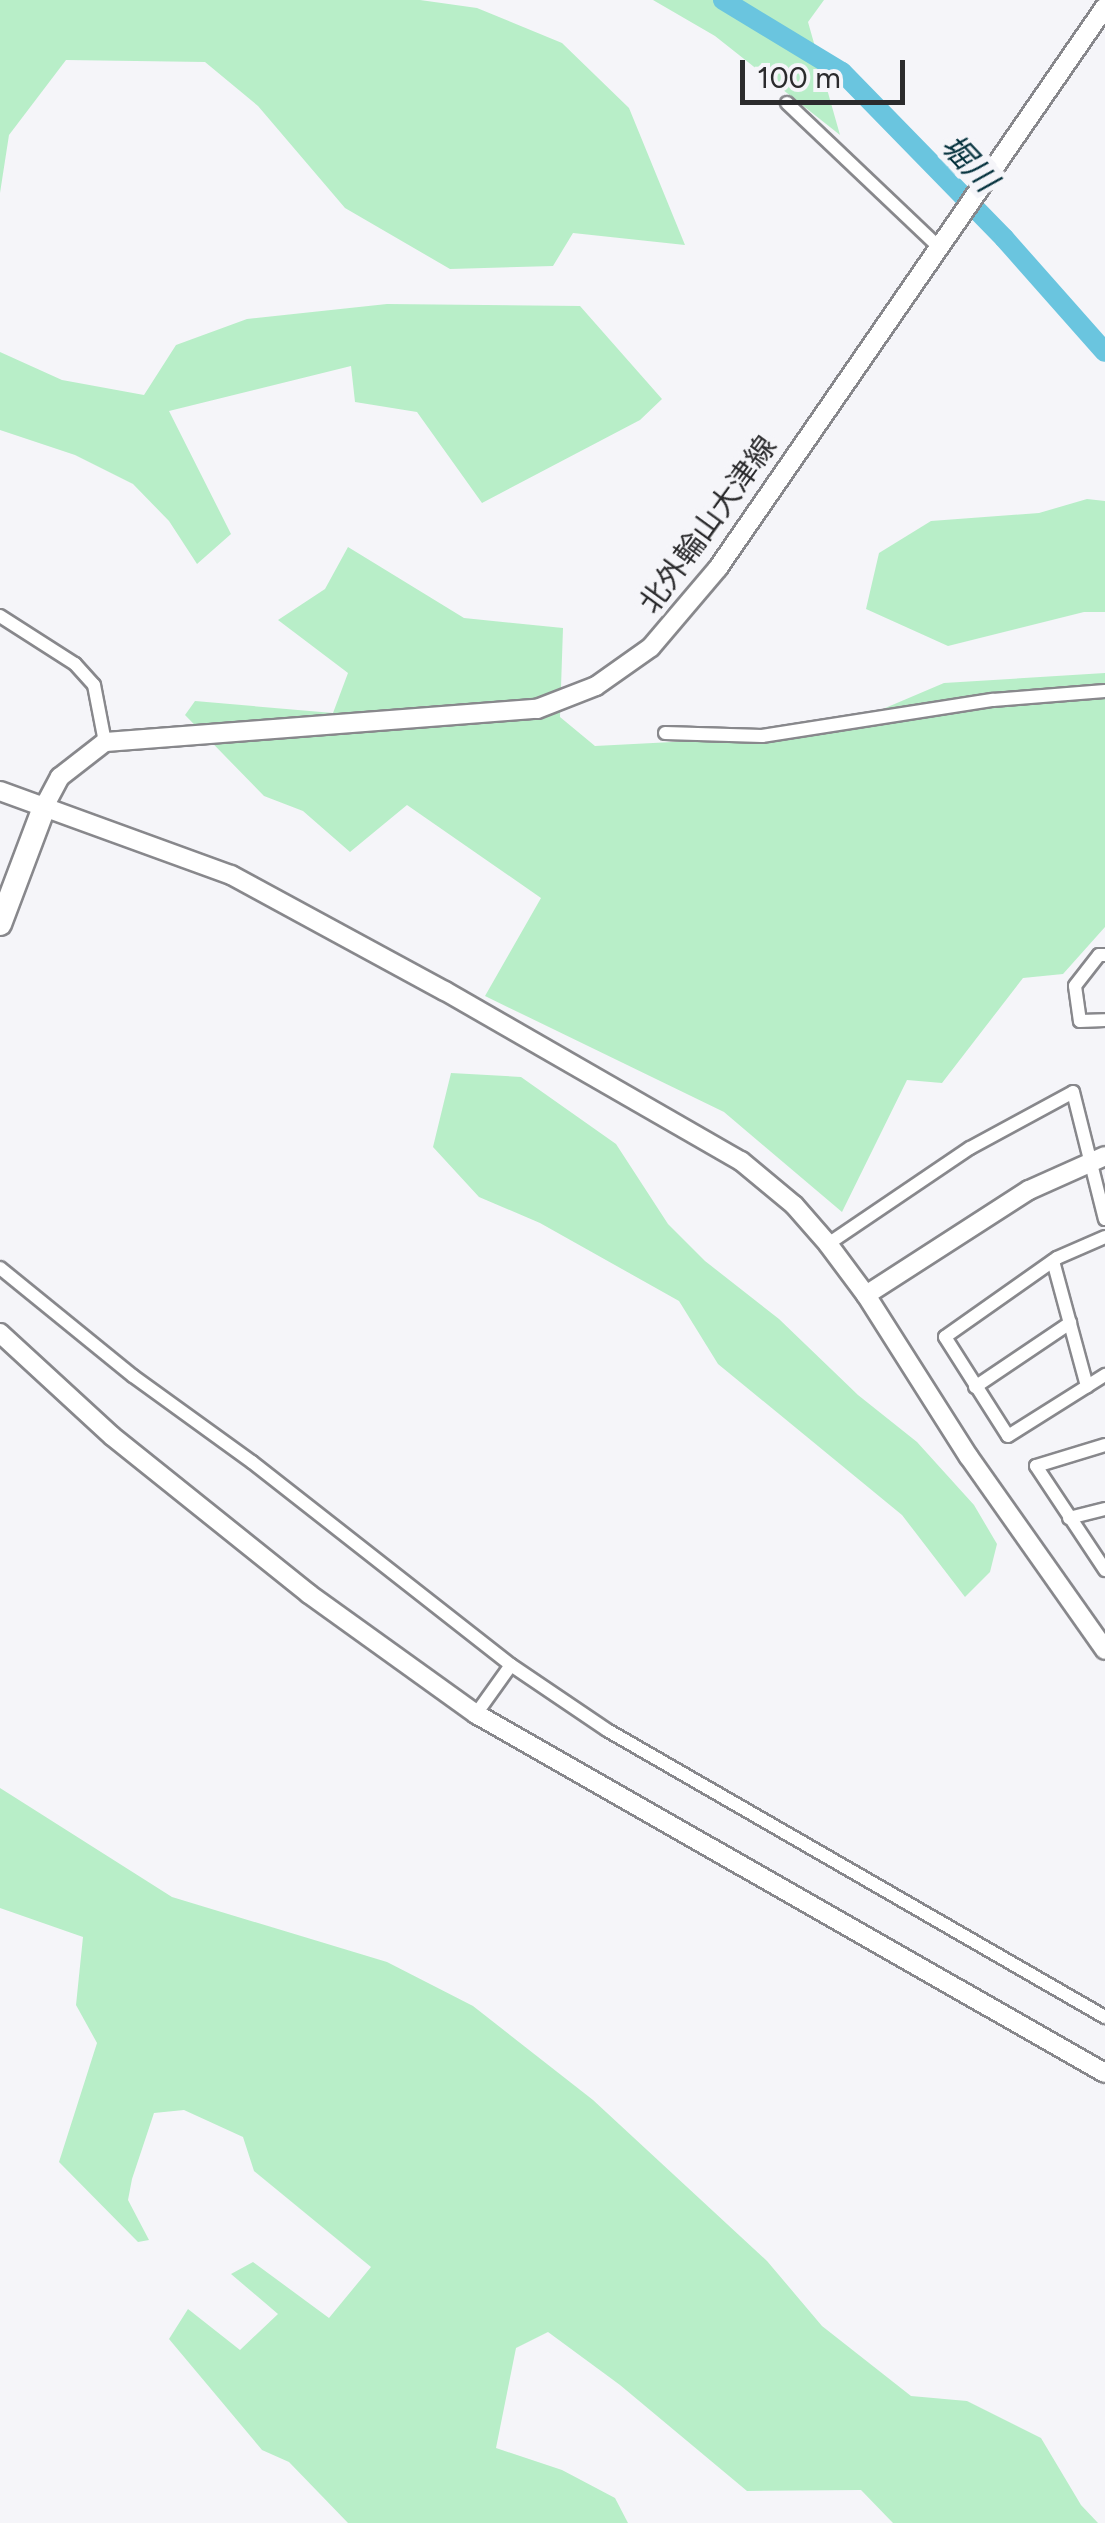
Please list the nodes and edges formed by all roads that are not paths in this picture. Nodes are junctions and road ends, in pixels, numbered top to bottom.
1 (1105, 7) edge
2 (788, 103) dead end
3 (939, 247) junction
4 (0, 616) edge
5 (1105, 691) edge
6 (665, 733) dead end
7 (106, 742) junction
8 (0, 791) edge
9 (46, 805) junction
10 (0, 924) edge
11 (1105, 954) edge
12 (1105, 1020) edge
13 (1097, 1159) edge
14 (1105, 1219) edge
15 (1105, 1237) edge
16 (828, 1244) junction
17 (1053, 1261) junction
18 (0, 1268) edge
19 (866, 1295) junction
20 (1070, 1323) junction
21 (0, 1333) edge
22 (1105, 1375) edge
23 (1087, 1386) junction
24 (975, 1387) junction
25 (1105, 1445) edge
26 (1105, 1509) edge
27 (1069, 1518) junction
28 (1105, 1570) edge
29 (1105, 1650) edge
30 (511, 1666) junction
31 (476, 1714) junction
32 (1105, 2017) edge
33 (1105, 2072) edge

1 - 3 street, 北外輪山大津線
2 - 3 street
3 - 7 street, 北外輪山大津線
4 - 7 street
5 - 6 street
7 - 9 street
8 - 9 street
9 - 10 highway
9 - 16 street
11 - 12 street
13 - 14 street
13 - 16 street
13 - 19 street
15 - 17 street
16 - 19 street
17 - 20 street
17 - 24 street
18 - 30 street
19 - 29 street
20 - 23 street
20 - 24 street
21 - 31 street
22 - 23 street
23 - 24 street
25 - 27 street
26 - 27 street
27 - 28 street
30 - 31 street
30 - 32 street
31 - 33 street

